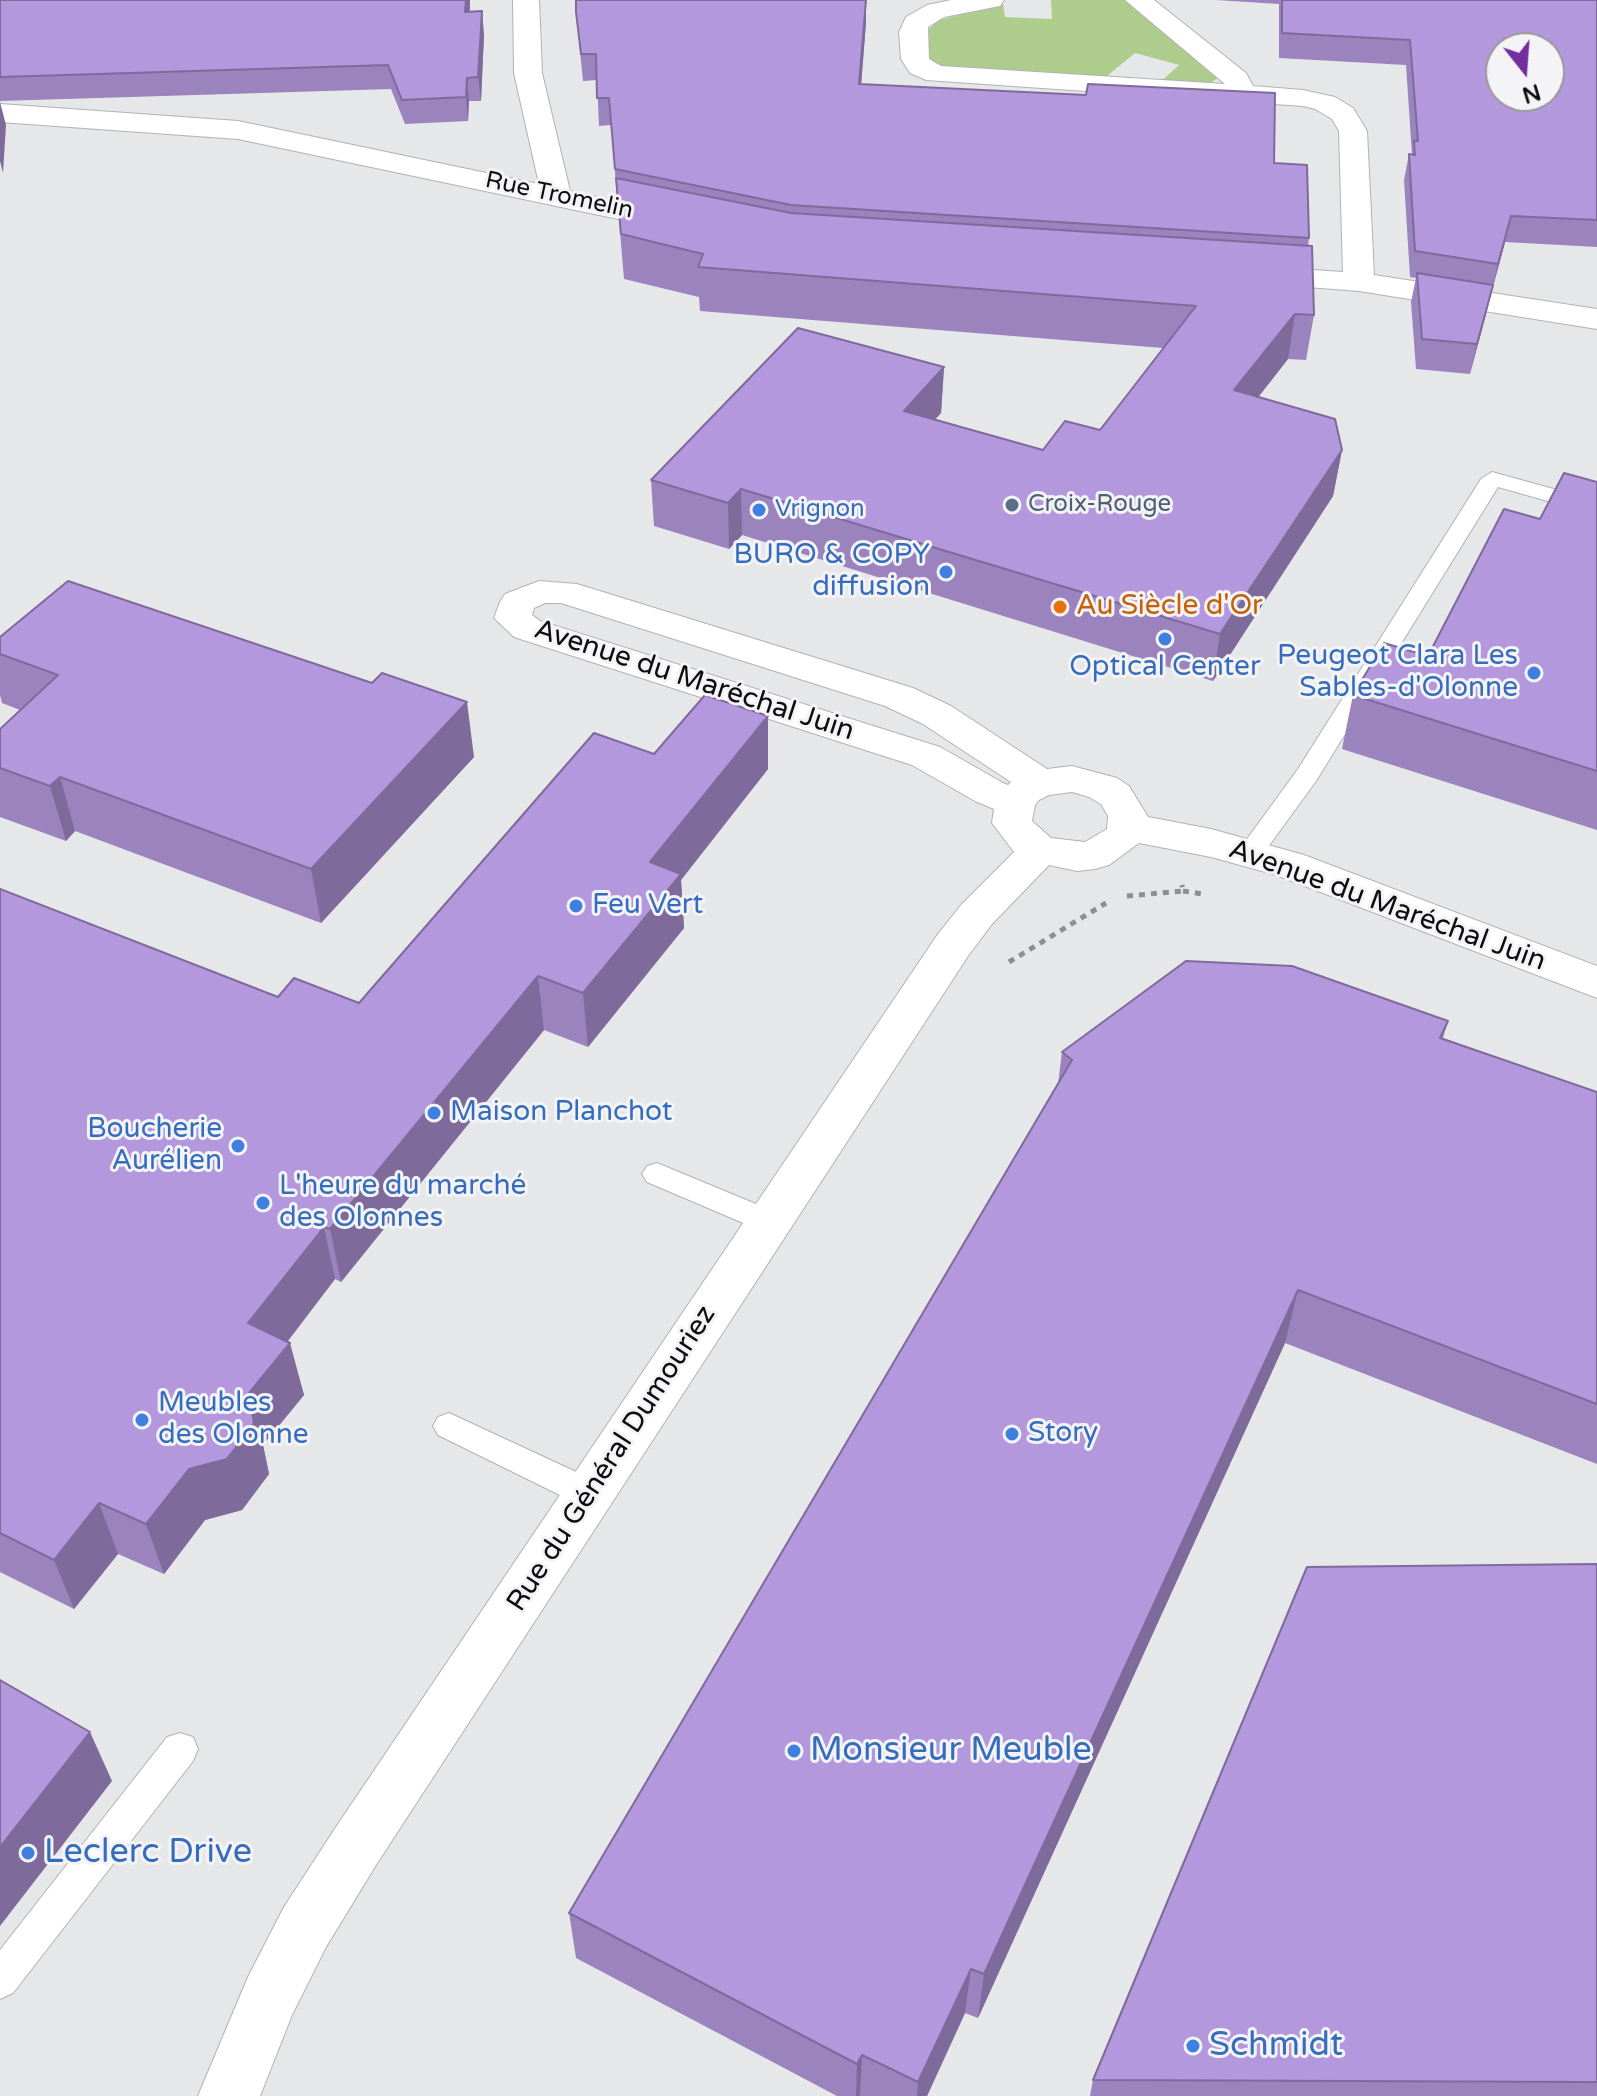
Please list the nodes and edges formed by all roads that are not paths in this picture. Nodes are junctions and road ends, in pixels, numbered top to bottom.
1 (526, 0) edge
2 (991, 0) edge
3 (1138, 0) edge
4 (1243, 94) junction
5 (0, 113) edge
6 (556, 195) junction
7 (711, 230) edge
8 (1217, 273) edge
9 (1359, 282) junction
10 (1597, 319) edge
11 (1597, 508) edge
12 (1027, 792) junction
13 (1128, 827) junction
14 (1040, 850) junction
15 (1251, 852) junction
16 (1597, 983) edge
17 (657, 1174) dead end
18 (769, 1222) junction
19 (449, 1426) dead end
20 (590, 1494) junction
21 (180, 1749) dead end
22 (0, 1980) edge
23 (229, 2096) edge

1 - 6 street
2 - 4 street
3 - 4 street
4 - 9 street
5 - 6 street, Rue Tromelin
6 - 7 street, Rue Tromelin
8 - 9 street
9 - 10 street
11 - 15 lane
12 - 12 street, Avenue du Maréchal Juin
12 - 13 street, Avenue du Maréchal Juin
12 - 14 street
13 - 14 street
13 - 15 street, Avenue du Maréchal Juin
14 - 18 street, Rue du Général Dumouriez
15 - 16 street, Avenue du Maréchal Juin
17 - 18 lane
18 - 20 street, Rue du Général Dumouriez
19 - 20 lane
20 - 23 street, Rue du Général Dumouriez
21 - 22 lane

